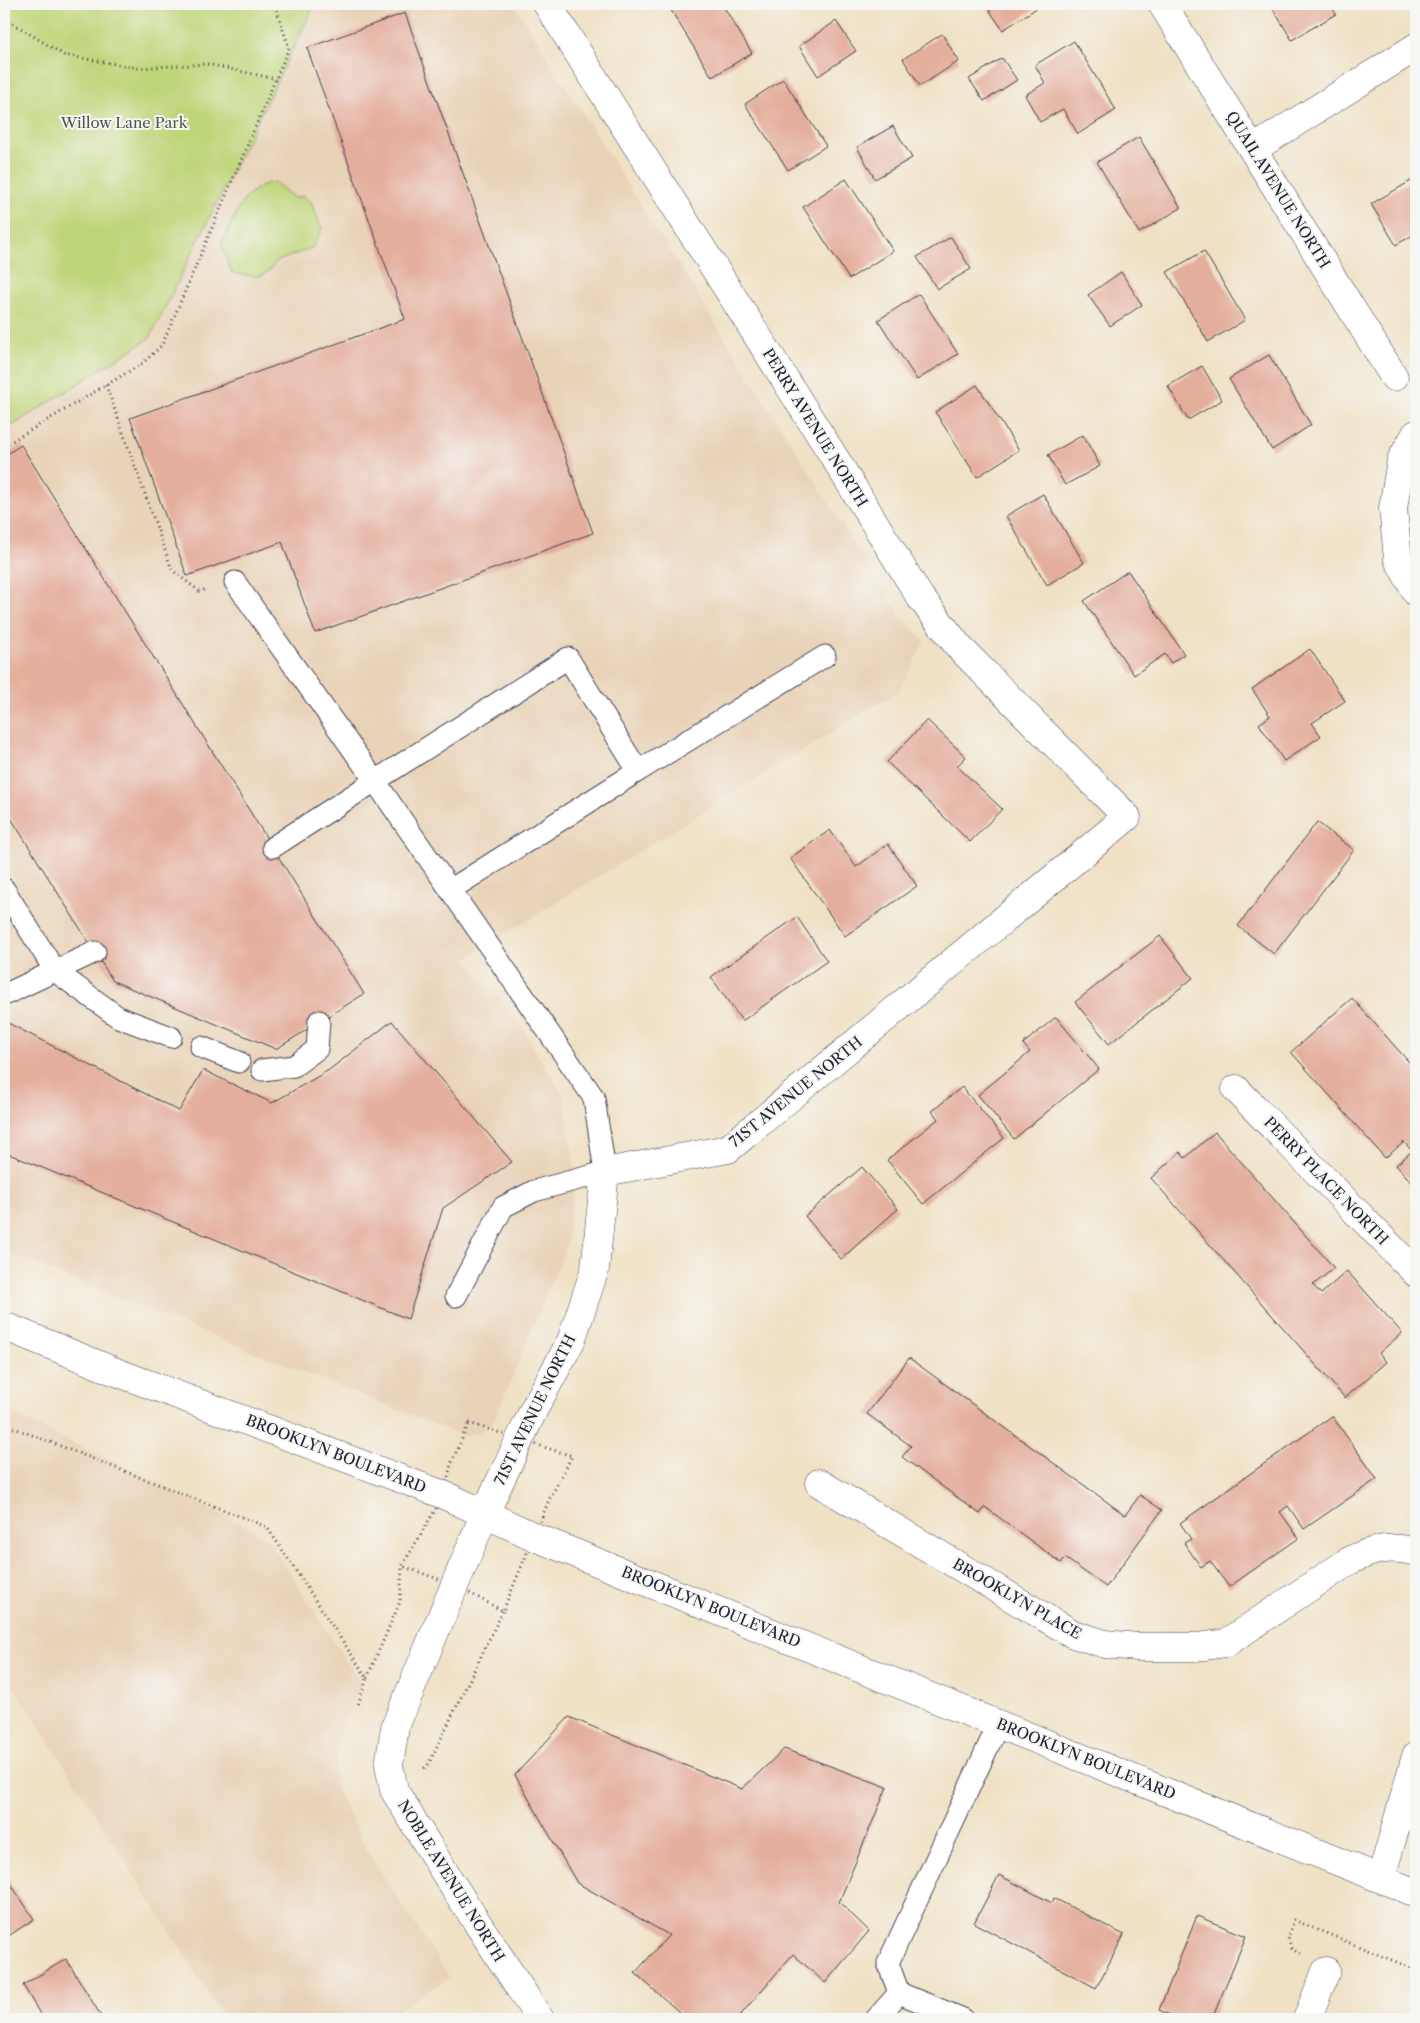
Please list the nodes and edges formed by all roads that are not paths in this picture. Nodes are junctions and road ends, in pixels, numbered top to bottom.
1 (547, 4) edge
2 (1162, 4) edge
3 (1416, 47) edge
4 (1253, 149) junction
5 (1394, 377) dead end
6 (1416, 434) edge
7 (235, 582) road end
8 (1416, 592) edge
9 (825, 656) dead end
10 (638, 771) junction
11 (375, 781) junction
12 (1127, 817) joint
13 (273, 847) dead end
14 (4, 889) edge
15 (450, 890) junction
16 (95, 952) dead end
17 (55, 971) junction
18 (4, 995) edge
19 (320, 1022) dead end
20 (171, 1037) dead end
21 (200, 1047) dead end
22 (239, 1062) dead end
23 (262, 1070) dead end
24 (1236, 1088) dead end
25 (605, 1172) junction
26 (1416, 1273) edge
27 (456, 1296) dead end
28 (4, 1326) edge
29 (819, 1483) dead end
30 (485, 1513) junction
31 (1416, 1552) edge
32 (998, 1723) junction
33 (1416, 1756) edge
34 (1381, 1878) junction
35 (1416, 1893) edge
36 (1326, 1971) dead end
37 (899, 1993) junction
38 (540, 2019) edge
39 (876, 2019) edge
40 (963, 2019) edge
41 (1307, 2019) edge

1 - 12 street, PERRY AVENUE NORTH
2 - 4 street, QUAIL AVENUE NORTH
3 - 4 street
4 - 5 street, QUAIL AVENUE NORTH
6 - 8 street
7 - 11 lane
9 - 10 lane
10 - 11 lane
10 - 15 lane
11 - 13 lane
11 - 15 lane
12 - 25 street, 71ST AVENUE NORTH
14 - 17 lane
15 - 25 lane
16 - 17 lane
17 - 18 lane
17 - 20 lane
19 - 23 lane
21 - 22 lane
24 - 26 street, PERRY PLACE NORTH
25 - 27 lane
25 - 30 street, 71ST AVENUE NORTH
28 - 30 street, BROOKLYN BOULEVARD
29 - 31 street, BROOKLYN PLACE
30 - 32 street, BROOKLYN BOULEVARD
30 - 38 street, NOBLE AVENUE NORTH
32 - 34 street, BROOKLYN BOULEVARD
32 - 37 lane
33 - 34 street
34 - 35 street, BROOKLYN BOULEVARD
36 - 41 street
37 - 39 lane
37 - 40 lane

